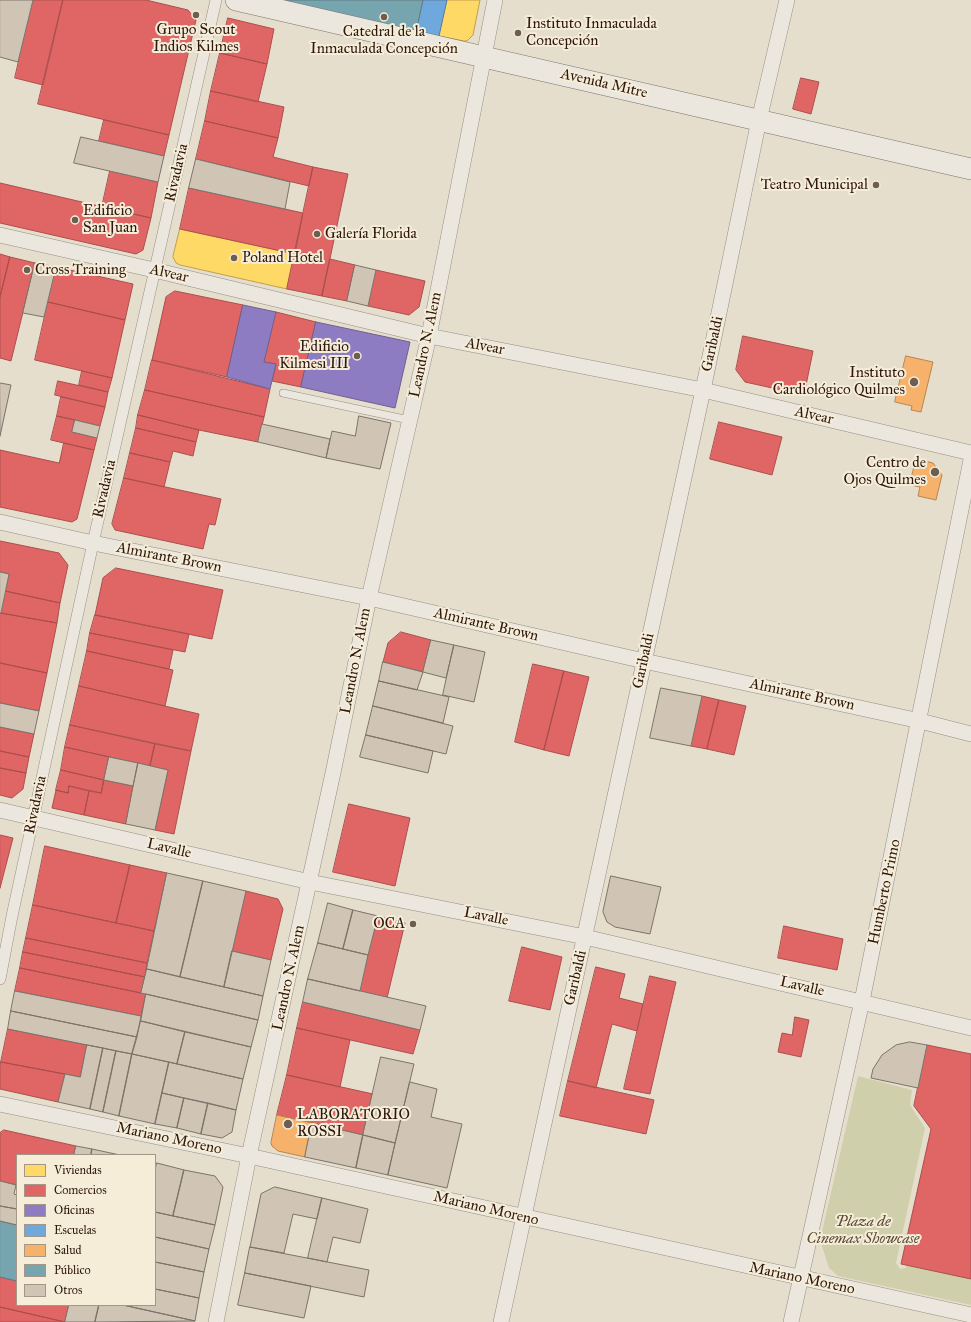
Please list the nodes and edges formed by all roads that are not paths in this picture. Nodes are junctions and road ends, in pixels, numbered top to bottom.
1 (216, 0) edge
2 (236, 0) edge
3 (495, 0) edge
4 (787, 0) edge
5 (483, 56) junction
6 (759, 120) junction
7 (971, 169) edge
8 (0, 235) edge
9 (154, 270) junction
10 (429, 336) junction
11 (704, 390) junction
12 (283, 393) dead end
13 (409, 420) junction
14 (971, 453) edge
15 (971, 460) edge
16 (0, 522) edge
17 (93, 543) junction
18 (368, 598) junction
19 (644, 661) junction
20 (920, 721) junction
21 (971, 734) edge
22 (0, 810) edge
23 (34, 818) junction
24 (310, 882) junction
25 (586, 937) junction
26 (0, 979) edge
27 (862, 1001) junction
28 (971, 1028) edge
29 (0, 1104) edge
30 (249, 1156) junction
31 (523, 1218) junction
32 (801, 1278) junction
33 (971, 1315) edge
34 (216, 1322) edge
35 (501, 1322) edge
36 (791, 1322) edge

1 - 9 street, Rivadavia
2 - 5 main road, Avenida Mitre
3 - 5 street, Leandro N. Alem
4 - 6 street, Garibaldi
5 - 6 main road, Avenida Mitre
5 - 10 street, Leandro N. Alem
6 - 7 main road, Avenida Mitre
6 - 11 street, Garibaldi
8 - 9 street, Alvear
9 - 10 street, Alvear
9 - 17 street, Rivadavia
10 - 11 street, Alvear
10 - 13 street, Leandro N. Alem
11 - 14 street, Alvear
11 - 19 street, Garibaldi
12 - 13 lane
13 - 18 street, Leandro N. Alem
15 - 20 street, Humberto Primo
16 - 17 street, Almirante Brown
17 - 18 street, Almirante Brown
17 - 23 street, Rivadavia
18 - 19 street, Almirante Brown
18 - 24 street, Leandro N. Alem
19 - 20 street, Almirante Brown
19 - 25 street, Garibaldi
20 - 21 street, Almirante Brown
20 - 27 street, Humberto Primo
22 - 23 street, Lavalle
23 - 24 street, Lavalle
23 - 26 street, Rivadavia
24 - 25 street, Lavalle
24 - 30 street, Leandro N. Alem
25 - 27 street, Lavalle
25 - 31 street, Garibaldi
27 - 28 street, Lavalle
27 - 32 street, Humberto Primo
29 - 30 street, Mariano Moreno
30 - 31 street, Mariano Moreno
30 - 34 street, Leandro N. Alem
31 - 32 street, Mariano Moreno
31 - 35 street, Garibaldi
32 - 33 street, Mariano Moreno
32 - 36 street, Humberto Primo

